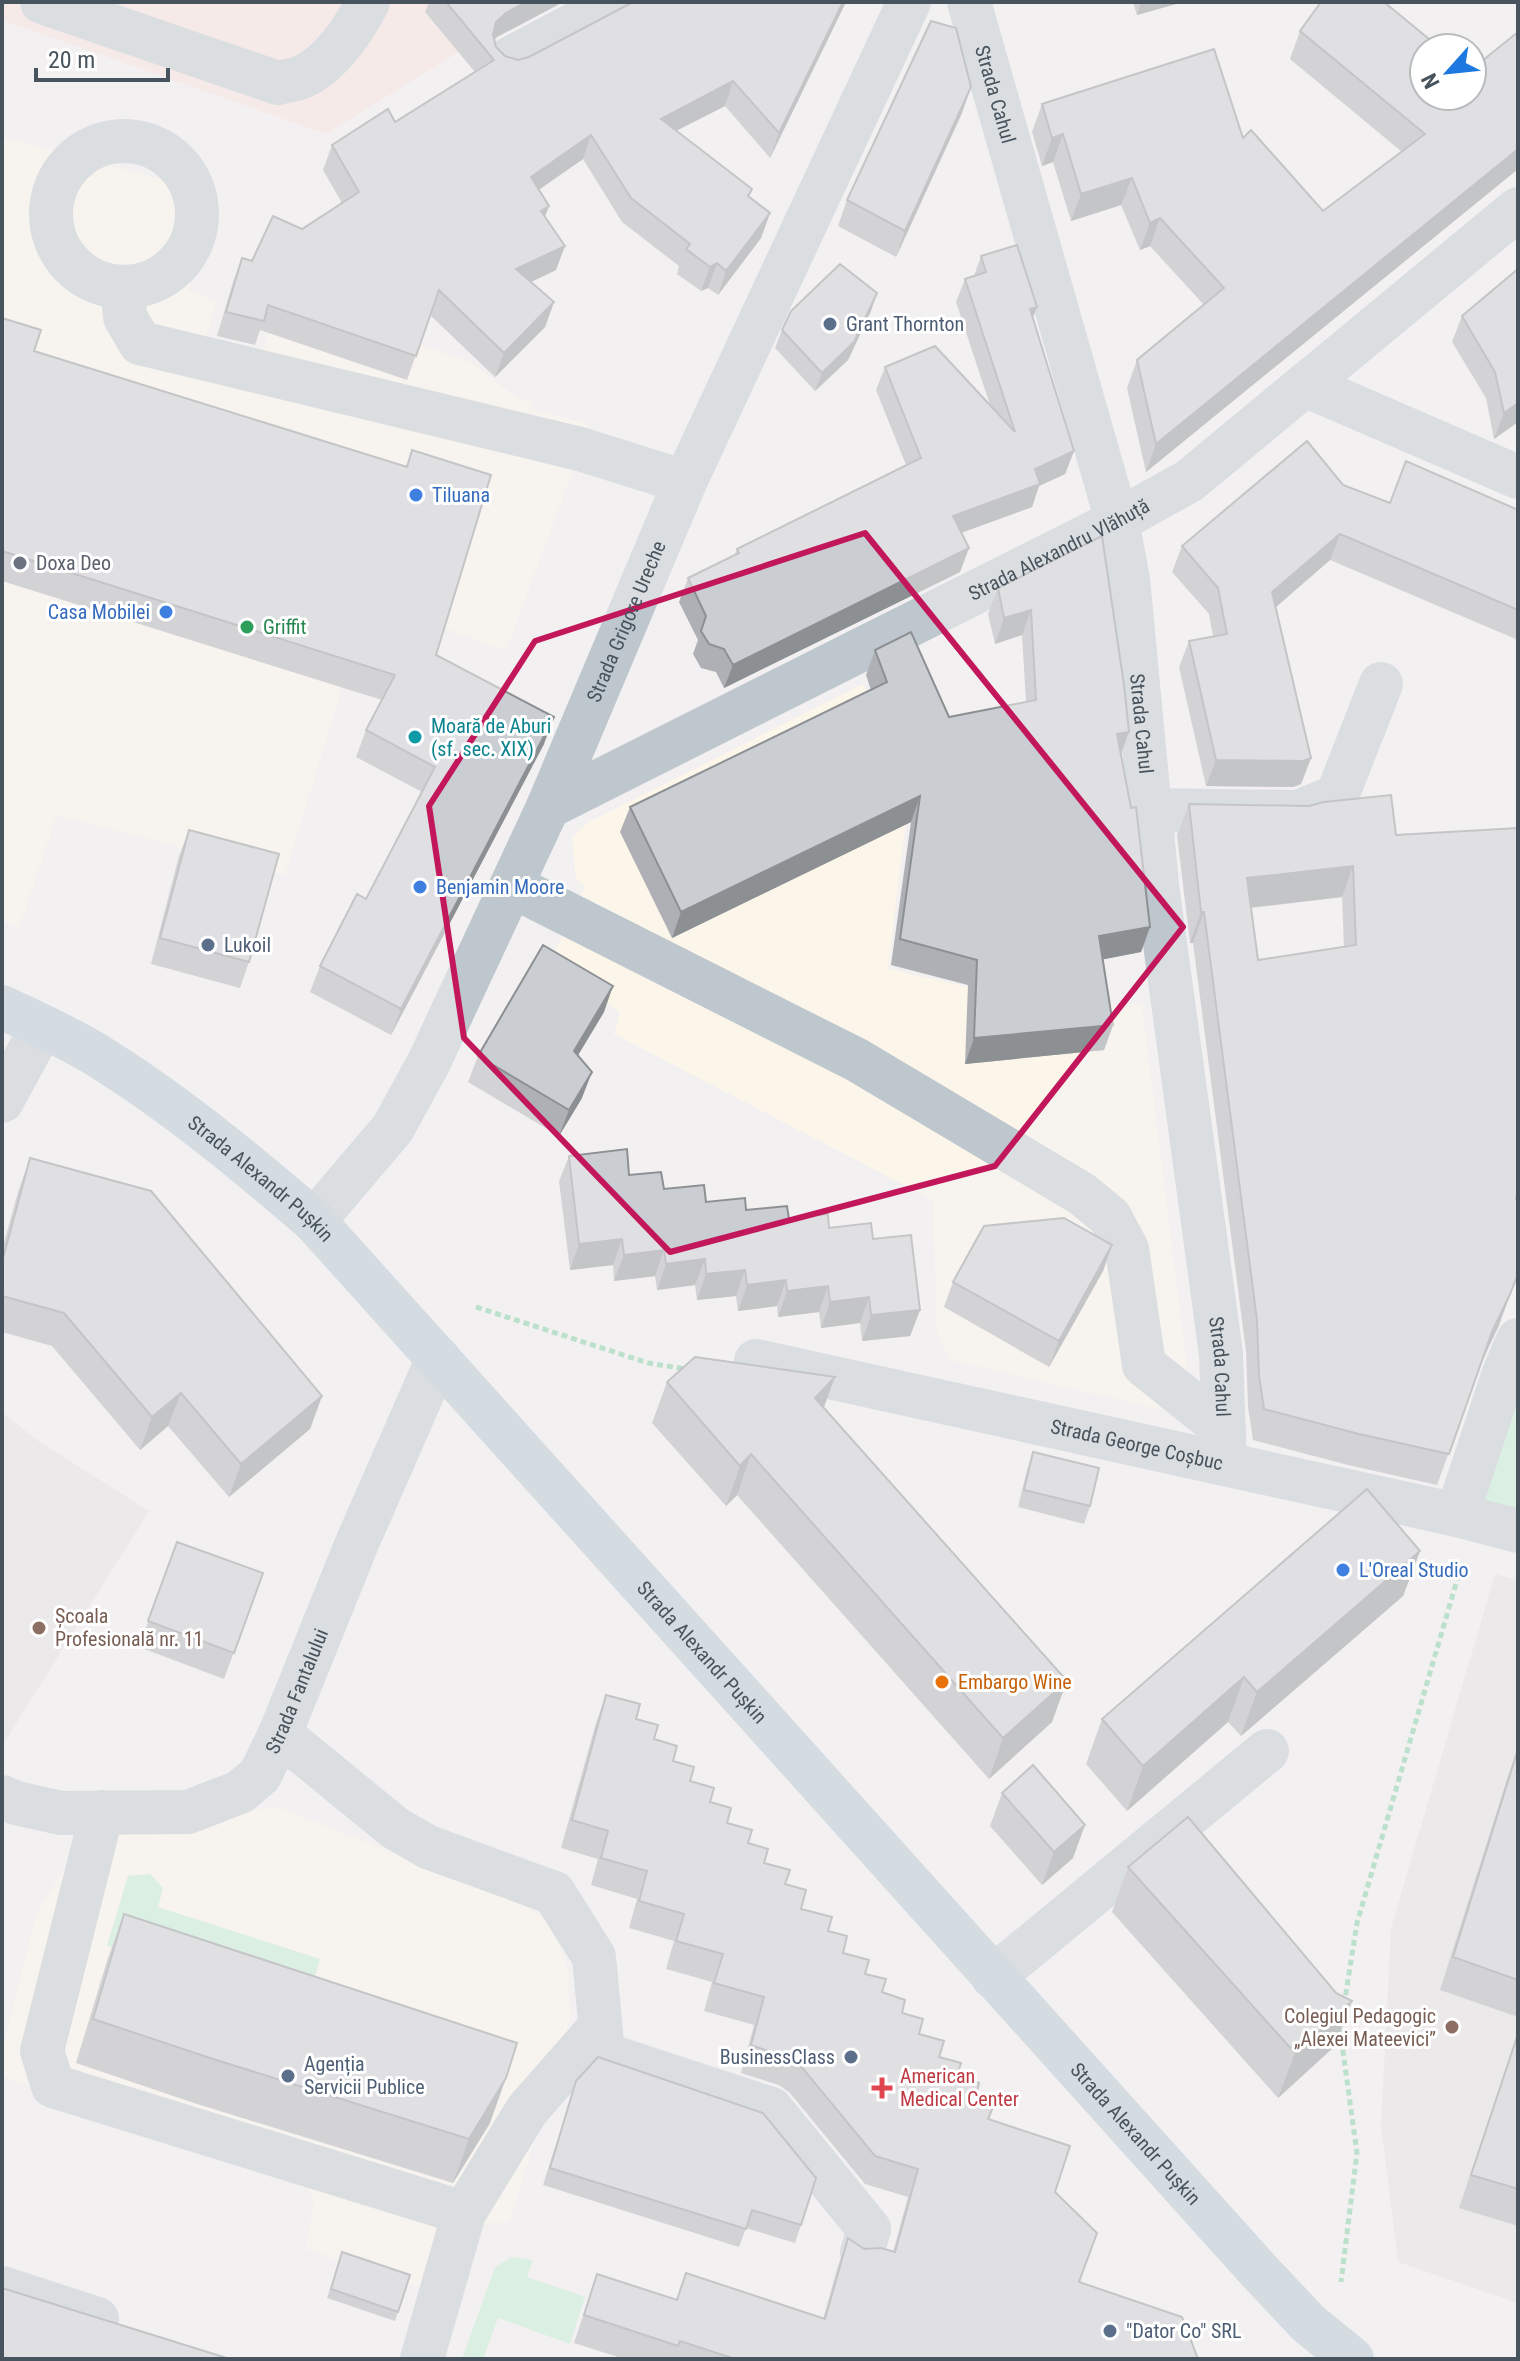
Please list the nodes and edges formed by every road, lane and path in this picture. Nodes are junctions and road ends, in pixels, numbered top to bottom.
1 (42, 2) edge
2 (368, 2) edge
3 (617, 2) edge
4 (909, 2) edge
5 (969, 2) edge
6 (509, 59) edge
7 (1518, 209) edge
8 (123, 289) dead end
9 (1305, 385) junction
10 (1518, 477) edge
11 (685, 482) junction
12 (1117, 521) junction
13 (1381, 684) dead end
14 (548, 807) junction
15 (1150, 810) junction
16 (512, 886) junction
17 (2, 1007) edge
18 (42, 1027) junction
19 (2, 1101) edge
20 (314, 1221) junction
21 (476, 1307) dead end
22 (1518, 1340) edge
23 (438, 1358) junction
24 (756, 1361) dead end
25 (693, 1370) edge
26 (1224, 1447) junction
27 (1466, 1517) junction
28 (1518, 1531) edge
29 (280, 1734) junction
30 (1267, 1751) dead end
31 (2, 1797) edge
32 (102, 1812) junction
33 (993, 1977) junction
34 (1343, 2010) edge
35 (1339, 2022) edge
36 (600, 2027) junction
37 (464, 2213) junction
38 (862, 2253) edge
39 (1341, 2282) dead end
40 (2, 2288) edge
41 (131, 2330) edge
42 (422, 2359) edge
43 (1352, 2359) edge

1 - 2 street
3 - 6 street
4 - 11 street, Strada Grigore Ureche
5 - 12 street, Strada Cahul
7 - 9 street, Strada Alexandru Vlăhuță
8 - 11 street
9 - 10 street
9 - 12 street, Strada Alexandru Vlăhuță
11 - 14 street, Strada Grigore Ureche
12 - 14 street, Strada Alexandru Vlăhuță
12 - 15 street, Strada Cahul
13 - 15 street
14 - 16 street, Strada Grigore Ureche
15 - 26 street, Strada Cahul
16 - 20 street, Strada Grigore Ureche
16 - 26 street
17 - 18 main road, Strada Alexandr Pușkin
18 - 19 street
18 - 20 main road, Strada Alexandr Pușkin
20 - 23 main road, Strada Alexandr Pușkin
21 - 25 path
22 - 27 street
23 - 29 street, Strada Fantalului
23 - 33 main road, Strada Alexandr Pușkin
24 - 26 street, Strada George Coșbuc
26 - 27 street, Strada George Coșbuc
27 - 28 street, Strada George Coșbuc
27 - 34 path
29 - 32 street, Strada Fantalului
29 - 36 street
30 - 33 street
31 - 32 street, Strada Fantalului
32 - 37 street
33 - 43 main road, Strada Alexandr Pușkin
35 - 39 path
36 - 37 street
36 - 38 street
37 - 42 street
40 - 41 street

